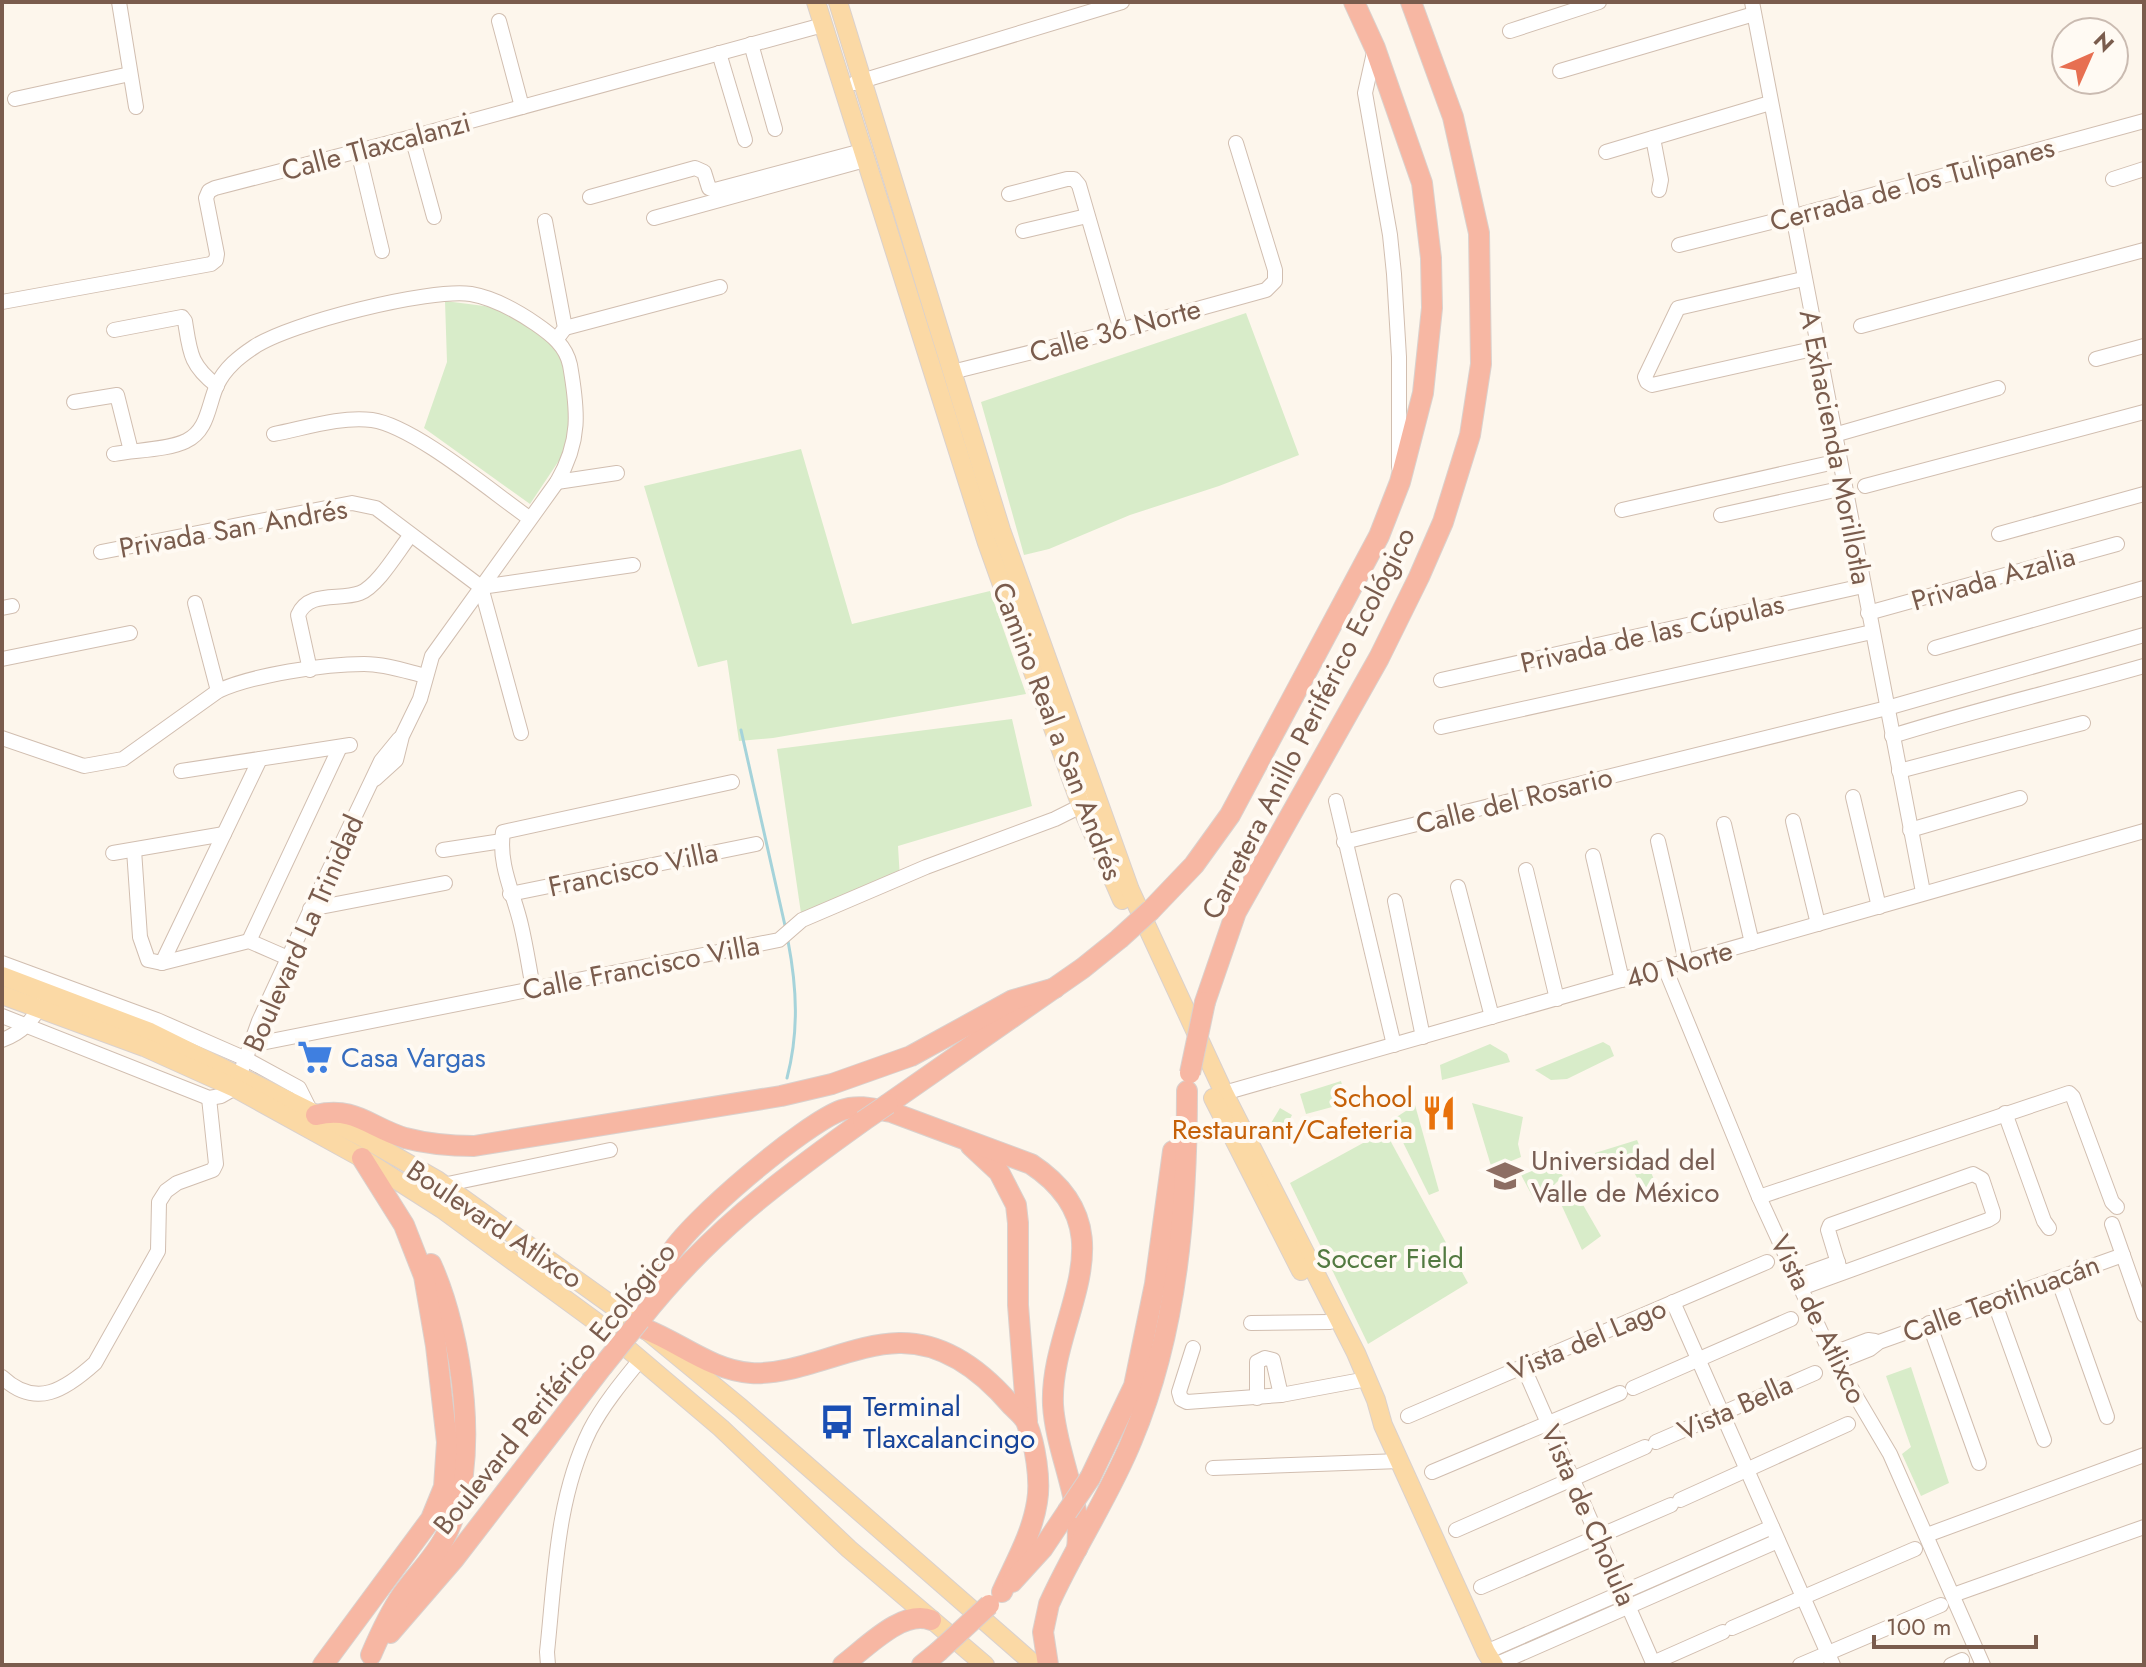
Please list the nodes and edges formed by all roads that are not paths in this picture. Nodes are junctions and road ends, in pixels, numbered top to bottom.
1 (119, 2) edge
2 (816, 2) edge
3 (838, 2) edge
4 (1122, 2) edge
5 (1411, 2) edge
6 (1599, 2) edge
7 (1353, 3) edge
8 (1753, 8) edge
9 (499, 21) dead end
10 (823, 25) junction
11 (1510, 31) dead end
12 (751, 44) junction
13 (1375, 48) junction
14 (719, 53) junction
15 (1560, 71) dead end
16 (130, 74) junction
17 (863, 81) junction
18 (843, 86) junction
19 (15, 99) dead end
20 (1770, 103) junction
21 (136, 107) dead end
22 (522, 107) junction
23 (2144, 121) edge
24 (775, 129) dead end
25 (412, 137) junction
26 (1653, 138) junction
27 (745, 140) dead end
28 (1236, 143) dead end
29 (358, 151) junction
30 (1606, 152) dead end
31 (863, 156) junction
32 (2144, 169) edge
33 (2113, 179) dead end
34 (1659, 190) dead end
35 (1009, 194) dead end
36 (590, 197) dead end
37 (1087, 216) junction
38 (434, 217) dead end
39 (1791, 217) junction
40 (654, 218) dead end
41 (545, 221) dead end
42 (907, 225) junction
43 (888, 231) junction
44 (1023, 231) dead end
45 (1679, 245) dead end
46 (2144, 250) edge
47 (382, 251) dead end
48 (1803, 279) junction
49 (720, 287) dead end
50 (2, 302) edge
51 (1861, 326) dead end
52 (114, 330) dead end
53 (1121, 330) junction
54 (561, 334) junction
55 (2144, 346) edge
56 (1817, 348) junction
57 (2096, 359) dead end
58 (952, 372) junction
59 (217, 386) junction
60 (1998, 388) dead end
61 (74, 402) dead end
62 (2144, 412) edge
63 (274, 434) dead end
64 (1834, 435) junction
65 (131, 451) junction
66 (114, 454) dead end
67 (1839, 461) junction
68 (617, 473) dead end
69 (557, 482) junction
70 (1400, 482) junction
71 (1865, 486) dead end
72 (1844, 488) junction
73 (2144, 494) edge
74 (1622, 510) dead end
75 (1721, 515) dead end
76 (529, 518) junction
77 (1999, 534) dead end
78 (410, 536) junction
79 (2117, 544) dead end
80 (101, 552) dead end
81 (633, 565) dead end
82 (1863, 586) junction
83 (481, 587) junction
84 (2144, 588) edge
85 (195, 603) dead end
86 (1868, 613) junction
87 (1872, 632) junction
88 (130, 633) dead end
89 (2144, 635) edge
90 (1031, 640) junction
91 (1935, 648) dead end
92 (2, 659) edge
93 (2144, 666) edge
94 (310, 670) junction
95 (425, 676) junction
96 (1441, 680) dead end
97 (218, 691) junction
98 (1887, 708) junction
99 (2083, 723) dead end
100 (1441, 727) dead end
101 (521, 733) dead end
102 (1892, 736) junction
103 (2, 738) edge
104 (260, 759) junction
105 (181, 771) dead end
106 (1899, 771) junction
107 (732, 782) dead end
108 (1094, 789) junction
109 (1853, 797) dead end
110 (2020, 798) dead end
111 (1336, 801) dead end
112 (1081, 806) junction
113 (1793, 821) dead end
114 (1724, 824) dead end
115 (1910, 830) junction
116 (2144, 831) edge
117 (224, 834) junction
118 (502, 836) junction
119 (1658, 841) dead end
120 (1344, 842) junction
121 (756, 844) dead end
122 (134, 850) junction
123 (443, 850) dead end
124 (113, 853) dead end
125 (1593, 856) dead end
126 (1526, 870) dead end
127 (445, 883) dead end
128 (1458, 887) dead end
129 (1923, 892) junction
130 (510, 894) junction
131 (1395, 901) dead end
132 (1879, 907) junction
133 (310, 909) junction
134 (1818, 924) junction
135 (1119, 939) joint
136 (249, 941) junction
137 (1752, 943) junction
138 (288, 958) junction
139 (1686, 962) junction
140 (2, 963) edge
141 (162, 963) junction
142 (1665, 968) junction
143 (2, 976) edge
144 (1622, 980) junction
145 (533, 988) junction
146 (1055, 988) junction
147 (39, 992) junction
148 (2, 995) edge
149 (1557, 999) junction
150 (1492, 1017) junction
151 (4, 1020) edge
152 (28, 1026) junction
153 (1423, 1037) junction
154 (2, 1040) edge
155 (1394, 1045) junction
156 (243, 1067) junction
157 (1189, 1082) junction
158 (1219, 1095) junction
159 (209, 1098) junction
160 (313, 1113) junction
161 (2005, 1113) junction
162 (966, 1141) junction
163 (610, 1150) dead end
164 (365, 1160) junction
165 (443, 1185) junction
166 (1759, 1197) junction
167 (2117, 1207) dead end
168 (2112, 1224) dead end
169 (2049, 1228) dead end
170 (2123, 1255) junction
171 (1767, 1262) dead end
172 (1839, 1267) junction
173 (2058, 1279) junction
174 (1798, 1282) junction
175 (666, 1287) junction
176 (1994, 1301) junction
177 (1673, 1302) junction
178 (2144, 1315) edge
179 (1791, 1319) dead end
180 (1330, 1322) junction
181 (1251, 1323) dead end
182 (1929, 1323) junction
183 (645, 1329) junction
184 (1193, 1348) dead end
185 (1833, 1358) junction
186 (1698, 1359) junction
187 (640, 1360) junction
188 (1523, 1366) junction
189 (1815, 1373) dead end
190 (2, 1377) edge
191 (1362, 1380) junction
192 (1281, 1395) junction
193 (1257, 1398) junction
194 (741, 1408) junction
195 (1722, 1413) junction
196 (1408, 1416) dead end
197 (2107, 1417) dead end
198 (1027, 1421) junction
199 (1548, 1423) junction
200 (1848, 1424) dead end
201 (721, 1428) junction
202 (2044, 1440) dead end
203 (2143, 1459) edge
204 (1400, 1461) junction
205 (1979, 1463) dead end
206 (1213, 1468) dead end
207 (1747, 1470) junction
208 (1432, 1472) dead end
209 (1573, 1479) junction
210 (1772, 1527) junction
211 (2144, 1527) edge
212 (1456, 1530) dead end
213 (1927, 1535) junction
214 (1598, 1536) junction
215 (1778, 1541) junction
216 (1077, 1549) junction
217 (1915, 1549) dead end
218 (1481, 1587) dead end
219 (1622, 1592) junction
220 (1803, 1597) junction
221 (996, 1598) junction
222 (1947, 1600) junction
223 (1629, 1607) junction
224 (931, 1620) junction
225 (930, 1658) edge
226 (1830, 1659) edge
227 (367, 1660) edge
228 (1491, 1661) edge
229 (1654, 1664) edge
230 (323, 1665) edge
231 (548, 1665) edge
232 (843, 1665) edge
233 (985, 1665) edge
234 (1035, 1665) edge
235 (1048, 1665) edge
236 (1800, 1665) edge
237 (1983, 1665) edge

1 - 16 street
2 - 10 main road, Camino Real a San Andrés
3 - 17 main road, Camino Real a San Andrés
4 - 17 street
5 - 157 highway, Carretera Anillo Periférico Ecológico, bridge
6 - 11 street
7 - 13 highway, Carretera Anillo Periférico Ecológico
8 - 15 street
8 - 20 street, A Exhacienda Morillotla
9 - 22 street
10 - 12 street, Calle Tlaxcalanzi
10 - 18 main road, Camino Real a San Andrés
12 - 14 street, Calle Tlaxcalanzi
12 - 24 street
13 - 70 street
13 - 70 highway, Carretera Anillo Periférico Ecológico
14 - 22 street, Calle Tlaxcalanzi
14 - 27 street
16 - 19 street
16 - 21 street
17 - 18 street
17 - 42 main road, Camino Real a San Andrés
18 - 31 main road, Camino Real a San Andrés
20 - 26 street
20 - 39 street, A Exhacienda Morillotla
22 - 25 street, Calle Tlaxcalanzi
23 - 39 street, Cerrada de los Tulipanes
25 - 29 street, Calle Tlaxcalanzi
25 - 38 street
26 - 30 street
26 - 34 street
28 - 53 street, Calle 36 Norte
29 - 47 street
29 - 50 street, Calle Tlaxcalanzi
31 - 36 street
31 - 40 street
31 - 43 main road, Camino Real a San Andrés
32 - 33 street
35 - 37 street
37 - 44 street
37 - 53 street
39 - 45 street, Cerrada de los Tulipanes
39 - 48 street, A Exhacienda Morillotla
41 - 54 street, Boulevard La Trinidad
42 - 43 main road
42 - 58 main road, Camino Real a San Andrés
43 - 90 main road, Camino Real a San Andrés
46 - 51 street
48 - 56 street, A Exhacienda Morillotla
48 - 56 street
49 - 54 street
52 - 59 street
53 - 58 street, Calle 36 Norte
54 - 59 street
54 - 69 street, Boulevard La Trinidad
55 - 57 street
56 - 64 street, A Exhacienda Morillotla
58 - 90 main road, Camino Real a San Andrés
59 - 65 street
60 - 64 street
61 - 65 street
62 - 71 street
63 - 76 street
64 - 67 street, A Exhacienda Morillotla
65 - 66 street
67 - 72 street, A Exhacienda Morillotla
67 - 74 street
68 - 69 street
69 - 76 street, Boulevard La Trinidad
70 - 135 highway, Carretera Anillo Periférico Ecológico, bridge
72 - 75 street
72 - 82 street, A Exhacienda Morillotla
73 - 77 street
76 - 83 street, Boulevard La Trinidad
78 - 80 street, Privada San Andrés
78 - 83 street, Privada San Andrés
78 - 94 street
79 - 86 street, Privada Azalia
81 - 83 street
82 - 86 street, A Exhacienda Morillotla
82 - 96 street, Privada de las Cúpulas
83 - 95 street, Boulevard La Trinidad
83 - 101 street
84 - 91 street
85 - 97 street
86 - 87 street, A Exhacienda Morillotla
87 - 98 street, A Exhacienda Morillotla
87 - 100 street
88 - 92 street
89 - 98 street, Calle del Rosario
90 - 108 main road, Camino Real a San Andrés
90 - 112 main road, Camino Real a San Andrés
93 - 102 street
94 - 95 street
94 - 97 street
95 - 133 street, Boulevard La Trinidad
97 - 103 street
98 - 102 street, A Exhacienda Morillotla
98 - 120 street, Calle del Rosario
99 - 106 street
102 - 106 street, A Exhacienda Morillotla
104 - 105 street
104 - 117 street
104 - 136 street
106 - 115 street, A Exhacienda Morillotla
107 - 118 street
108 - 112 street, Calle Francisco Villa
108 - 158 main road, Camino Real a San Andrés
109 - 132 street
110 - 115 street
111 - 120 street
112 - 145 street, Calle Francisco Villa
112 - 158 main road, Camino Real a San Andrés
113 - 134 street
114 - 137 street
115 - 129 street, A Exhacienda Morillotla
116 - 129 street, 40 Norte
117 - 122 street
117 - 141 street
118 - 123 street
118 - 130 street
119 - 139 street
120 - 155 street
121 - 130 street, Francisco Villa
122 - 124 street
122 - 141 street
125 - 144 street
126 - 149 street
127 - 133 street
128 - 150 street
129 - 132 street, 40 Norte
130 - 145 street
131 - 153 street
132 - 134 street, 40 Norte
133 - 138 street, Boulevard La Trinidad
134 - 137 street, 40 Norte
135 - 146 highway, Boulevard Periférico Ecológico
136 - 138 street
136 - 141 street
137 - 139 street, 40 Norte
138 - 156 street, Boulevard La Trinidad
139 - 142 street, 40 Norte
140 - 147 street
142 - 144 street, 40 Norte
142 - 166 street, Vista de Atlixco
143 - 147 main road
144 - 149 street, 40 Norte
145 - 156 street, Calle Francisco Villa
146 - 160 highway
146 - 175 highway, Boulevard Periférico Ecológico, bridge
147 - 148 main road
147 - 151 street
147 - 152 street
147 - 156 street
147 - 156 main road
149 - 150 street, 40 Norte
150 - 153 street, 40 Norte
151 - 152 street
152 - 154 street
152 - 159 street
153 - 155 street, 40 Norte
155 - 158 street, 40 Norte
156 - 159 street, Calle Francisco Villa
156 - 160 main road, Boulevard Atlixco
156 - 164 main road, Boulevard Atlixco
157 - 216 highway
157 - 221 highway, bridge
158 - 180 main road, Camino Real a San Andrés
158 - 191 main road, Camino Real a San Andrés
159 - 190 street
160 - 165 main road, Boulevard Atlixco
161 - 166 street
161 - 167 street
161 - 169 street
162 - 175 highway
162 - 198 highway
162 - 216 highway
163 - 165 street
164 - 187 main road, Boulevard Atlixco
164 - 227 highway
164 - 230 highway
165 - 183 main road, Boulevard Atlixco
166 - 174 street, Vista de Atlixco
168 - 170 street
170 - 173 street, Calle Teotihuacán
170 - 178 street
171 - 177 street, Vista del Lago
172 - 172 street
172 - 174 street
173 - 176 street, Calle Teotihuacán
173 - 197 street
174 - 185 street, Vista de Atlixco
175 - 227 highway, Boulevard Periférico Ecológico, bridge
176 - 182 street, Calle Teotihuacán
176 - 202 street
177 - 186 street
177 - 188 street, Vista del Lago
179 - 186 street
180 - 181 street
180 - 191 main road, Camino Real a San Andrés
182 - 185 street, Calle Teotihuacán
182 - 205 street
183 - 194 main road, Boulevard Atlixco
183 - 198 highway
184 - 193 street
185 - 213 street, Vista de Atlixco
186 - 195 street
186 - 199 street
187 - 201 main road, Boulevard Atlixco
187 - 231 street
188 - 196 street, Vista del Lago
188 - 199 street, Vista de Cholula
189 - 195 street, Vista Bella
191 - 192 street
191 - 204 main road, Camino Real a San Andrés
192 - 193 street
192 - 193 street
194 - 201 main road
194 - 234 main road, Boulevard Atlixco
195 - 207 street
195 - 209 street, Vista Bella
198 - 221 highway
199 - 208 street
199 - 209 street, Vista de Cholula
200 - 207 street
201 - 224 main road, Boulevard Atlixco
203 - 213 street
204 - 206 street
204 - 228 main road, Camino Real a San Andrés
207 - 210 street
207 - 214 street
209 - 212 street, Vista Bella
209 - 214 street, Vista de Cholula
210 - 215 street
210 - 219 street
211 - 222 street
213 - 222 street, Vista de Atlixco
214 - 218 street
214 - 219 street, Vista de Cholula
215 - 220 street
215 - 223 street
216 - 235 highway
217 - 220 street
219 - 223 street, Vista de Cholula
219 - 228 street
220 - 226 street
220 - 229 street
221 - 225 highway, bridge
222 - 226 street
222 - 237 street, Vista de Atlixco
223 - 228 street
223 - 229 street, Vista de Cholula
224 - 232 highway
224 - 233 main road, Boulevard Atlixco
226 - 236 street

